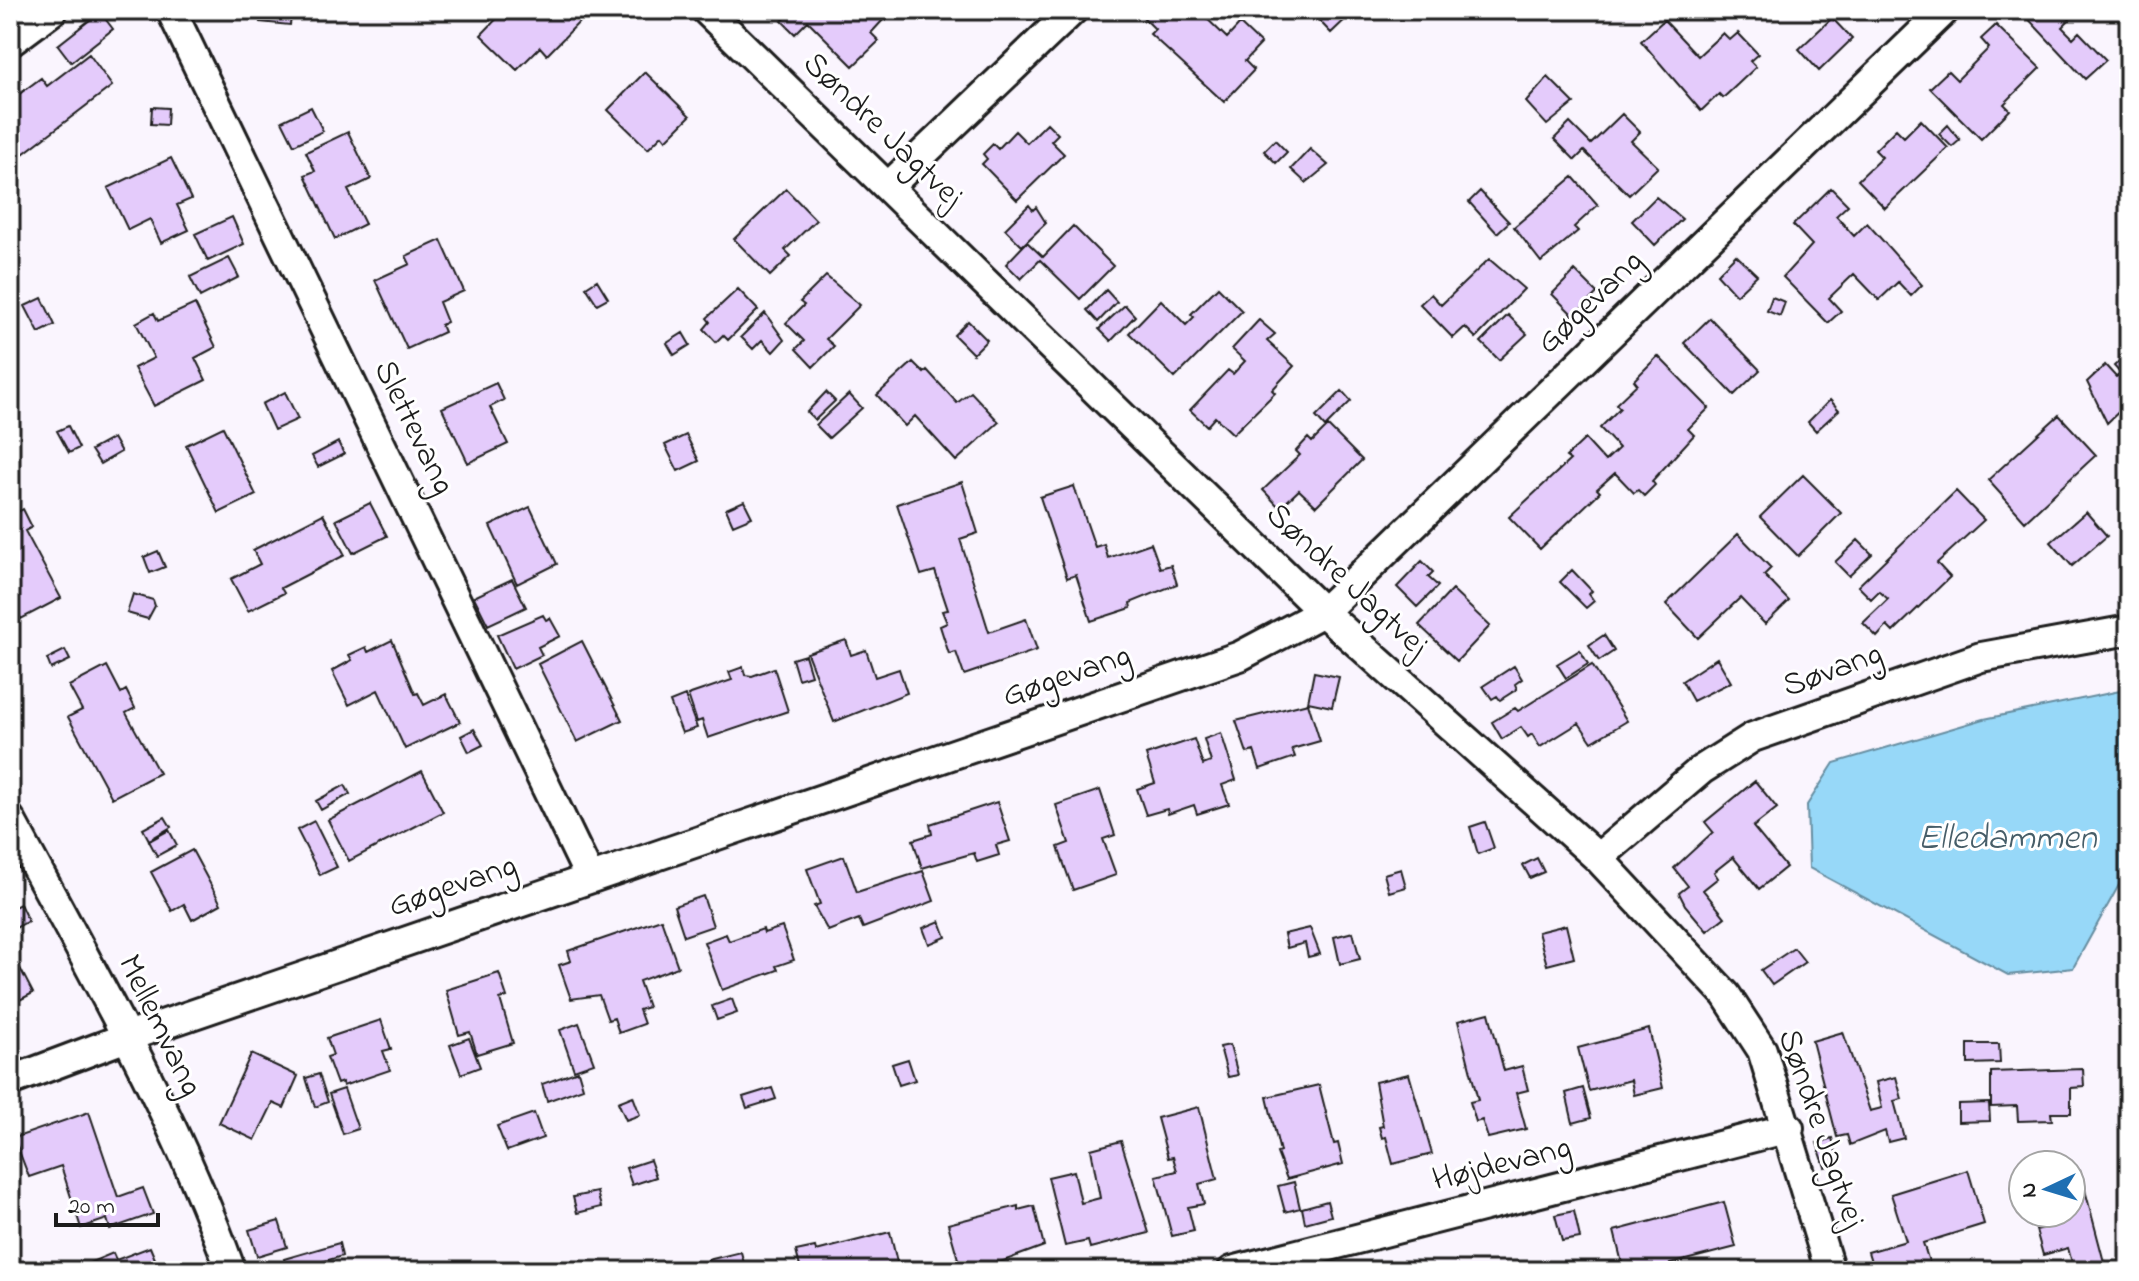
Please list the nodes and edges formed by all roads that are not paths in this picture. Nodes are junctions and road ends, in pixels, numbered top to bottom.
1 (53, 10) edge
2 (171, 10) edge
3 (706, 10) edge
4 (1073, 10) edge
5 (1945, 10) edge
6 (10, 42) edge
7 (888, 187) junction
8 (1323, 612) junction
9 (2129, 630) edge
10 (10, 819) edge
11 (1598, 858) junction
12 (590, 878) junction
13 (127, 1037) junction
14 (10, 1081) edge
15 (1789, 1128) junction
16 (231, 1271) edge
17 (1232, 1271) edge
18 (1830, 1271) edge

1 - 6 street
2 - 12 street, Slettevang
3 - 7 street, Søndre Jagtvej
4 - 7 street
5 - 8 street, Gøgevang
7 - 8 street, Søndre Jagtvej
8 - 11 street, Søndre Jagtvej
8 - 12 street, Gøgevang
9 - 11 street, Søvang
10 - 13 street, Mellemvang
11 - 15 street, Søndre Jagtvej
12 - 13 street, Gøgevang
13 - 14 street, Gøgevang
13 - 16 street, Mellemvang
15 - 17 street, Højdevang
15 - 18 street, Søndre Jagtvej

